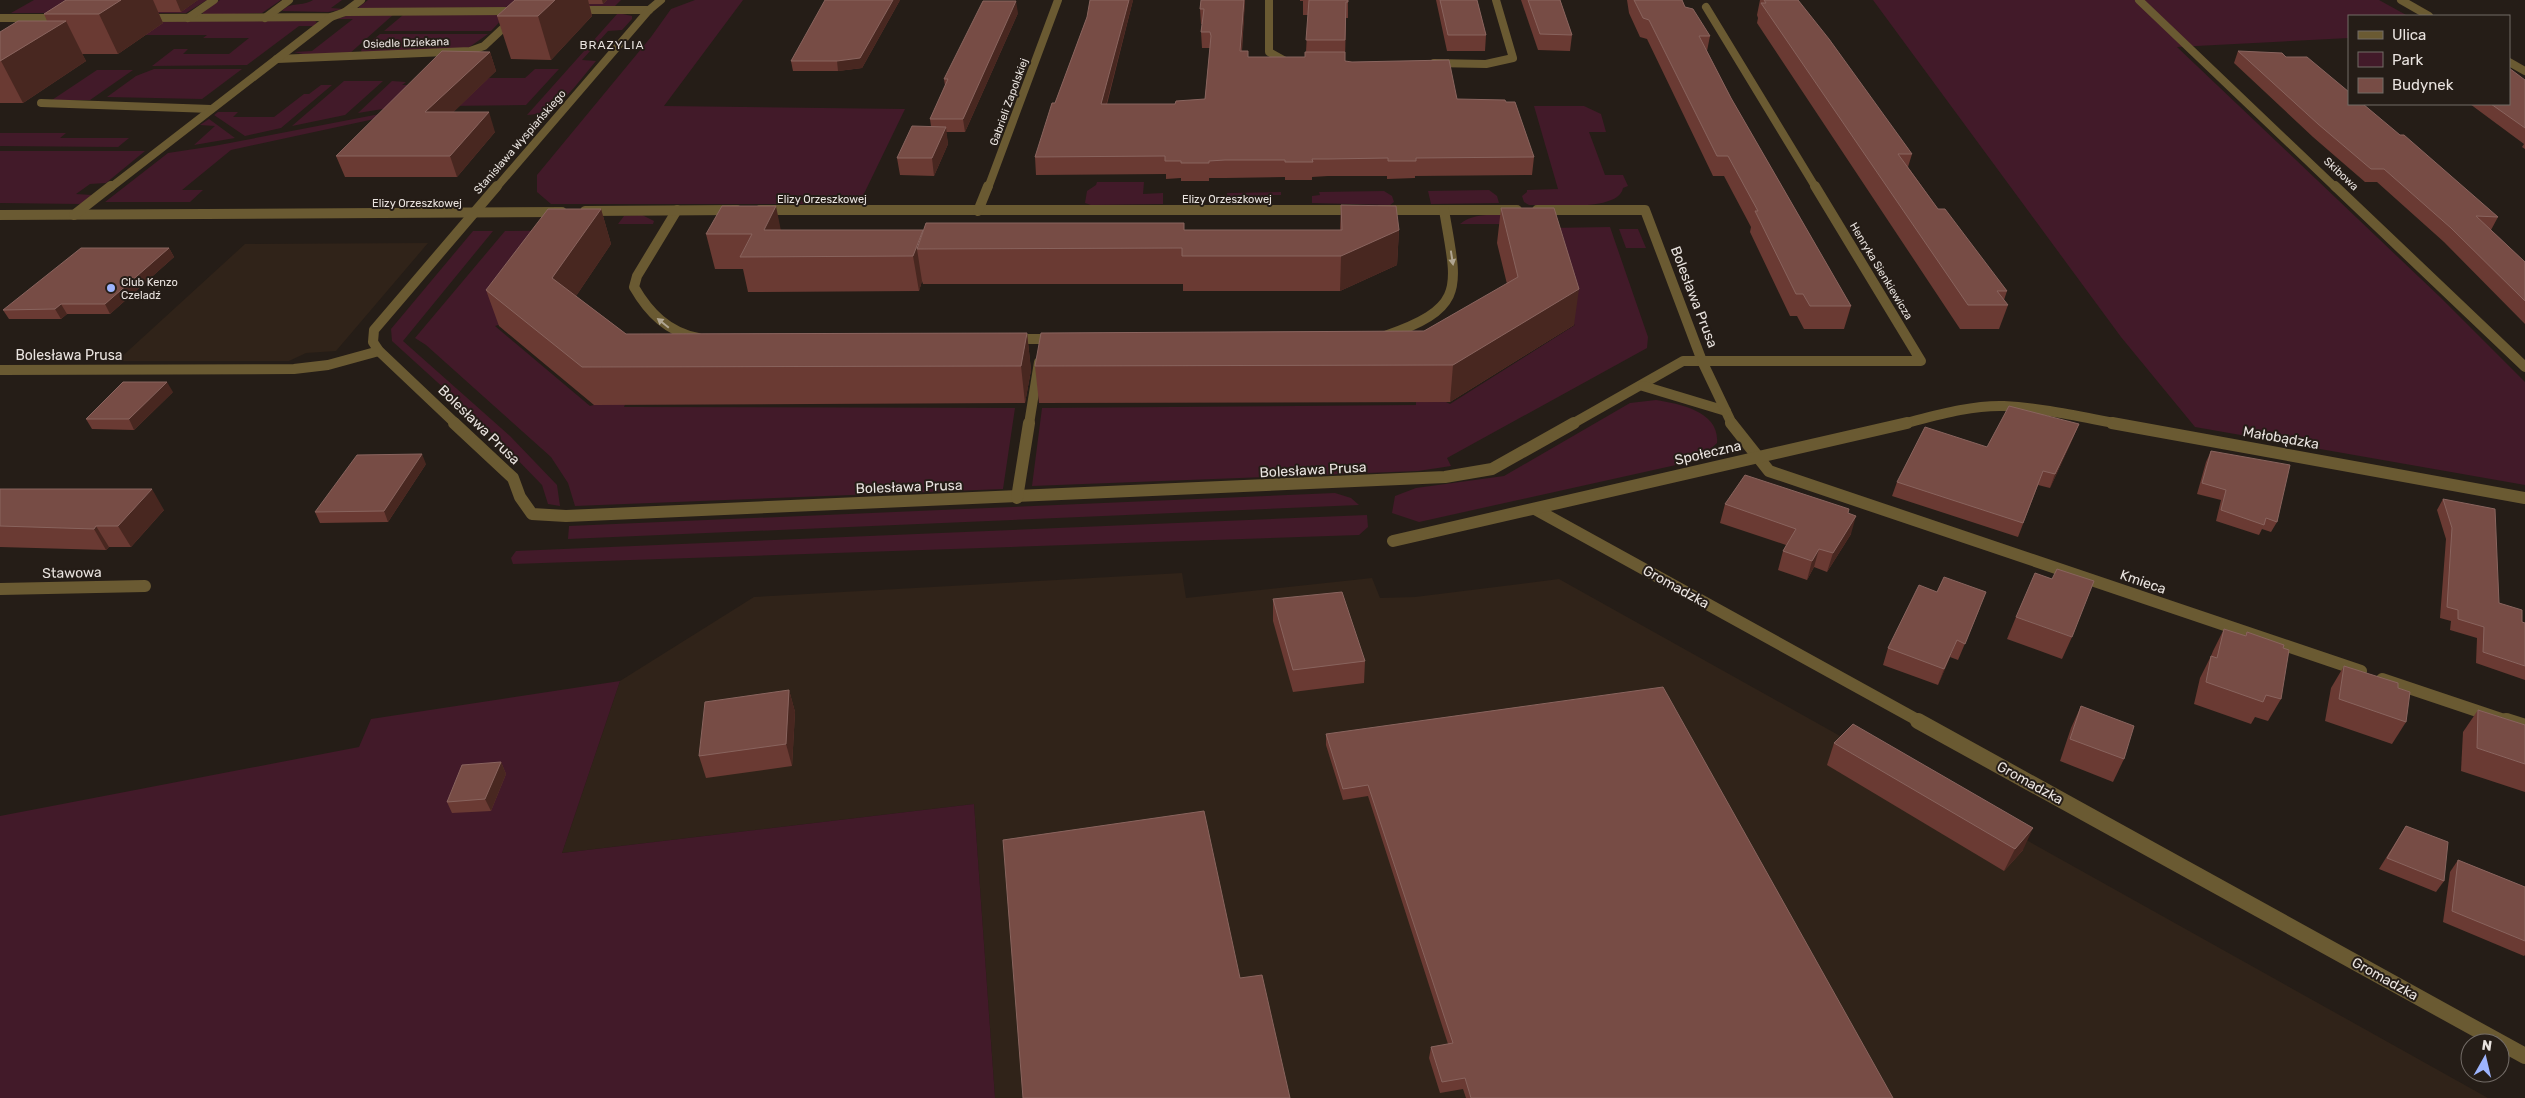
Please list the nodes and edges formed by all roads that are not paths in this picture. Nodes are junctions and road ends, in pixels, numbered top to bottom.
1 (214, 0) edge
2 (289, 0) edge
3 (361, 0) edge
4 (661, 0) edge
5 (1058, 0) edge
6 (1269, 0) edge
7 (1496, 0) edge
8 (2139, 0) edge
9 (2401, 0) edge
10 (1706, 7) dead end
11 (569, 10) dead end
12 (648, 10) junction
13 (522, 11) junction
14 (531, 11) edge
15 (345, 12) junction
16 (2427, 15) edge
17 (331, 17) junction
18 (0, 18) edge
19 (70, 18) edge
20 (139, 18) dead end
21 (188, 18) junction
22 (265, 18) junction
23 (277, 59) junction
24 (1306, 62) edge
25 (1424, 63) edge
26 (2510, 63) edge
27 (2525, 71) edge
28 (41, 103) dead end
29 (212, 109) junction
30 (678, 210) junction
31 (1444, 210) junction
32 (1645, 210) joint
33 (978, 211) junction
34 (472, 214) junction
35 (0, 215) edge
36 (74, 215) junction
37 (1374, 338) edge
38 (710, 339) edge
39 (997, 339) edge
40 (1064, 339) edge
41 (1041, 348) edge
42 (379, 351) junction
43 (1702, 361) junction
44 (2525, 367) edge
45 (0, 370) edge
46 (1643, 386) junction
47 (2032, 409) joint
48 (1726, 411) junction
49 (1757, 456) junction
50 (1016, 498) junction
51 (2525, 498) edge
52 (1536, 509) junction
53 (1393, 541) dead end
54 (145, 586) dead end
55 (0, 589) edge
56 (2525, 727) edge
57 (2525, 1056) edge

1 - 21 street
2 - 22 street
3 - 15 street
4 - 12 street, Stanisława Wyspiańskiego
5 - 33 street, Gabrieli Zapolskiej
6 - 24 street
7 - 25 street
8 - 44 street, Skibowa
9 - 16 street
10 - 43 street, Henryka Sienkiewicza
11 - 12 street
12 - 34 street, Stanisława Wyspiańskiego
13 - 14 street
13 - 15 street
13 - 23 street, Osiedle Dziekana
15 - 17 street
17 - 22 street
17 - 23 street
18 - 19 street
20 - 21 street
21 - 22 street
23 - 29 street
26 - 27 street
28 - 29 street
29 - 36 street
30 - 33 street, Elizy Orzeszkowej
30 - 34 street, Elizy Orzeszkowej
38 -> 30 street
31 - 32 street, Elizy Orzeszkowej
31 - 33 street, Elizy Orzeszkowej
31 -> 37 street
32 - 43 street, Bolesława Prusa
34 - 36 street, Elizy Orzeszkowej
34 - 42 street, Stanisława Wyspiańskiego
35 - 36 street, Elizy Orzeszkowej
39 - 40 street
41 - 50 street
42 - 45 street, Bolesława Prusa
42 - 50 street, Bolesława Prusa
43 - 46 street, Bolesława Prusa
43 - 48 street, Kmieca
46 - 48 street
46 - 50 street, Bolesława Prusa
47 - 49 street, Społeczna
47 - 51 street, Małobądzka
48 - 49 street, Kmieca
49 - 52 street, Społeczna
49 - 56 street, Kmieca
52 - 53 street, Społeczna
52 - 57 street, Gromadzka
54 - 55 street, Stawowa

